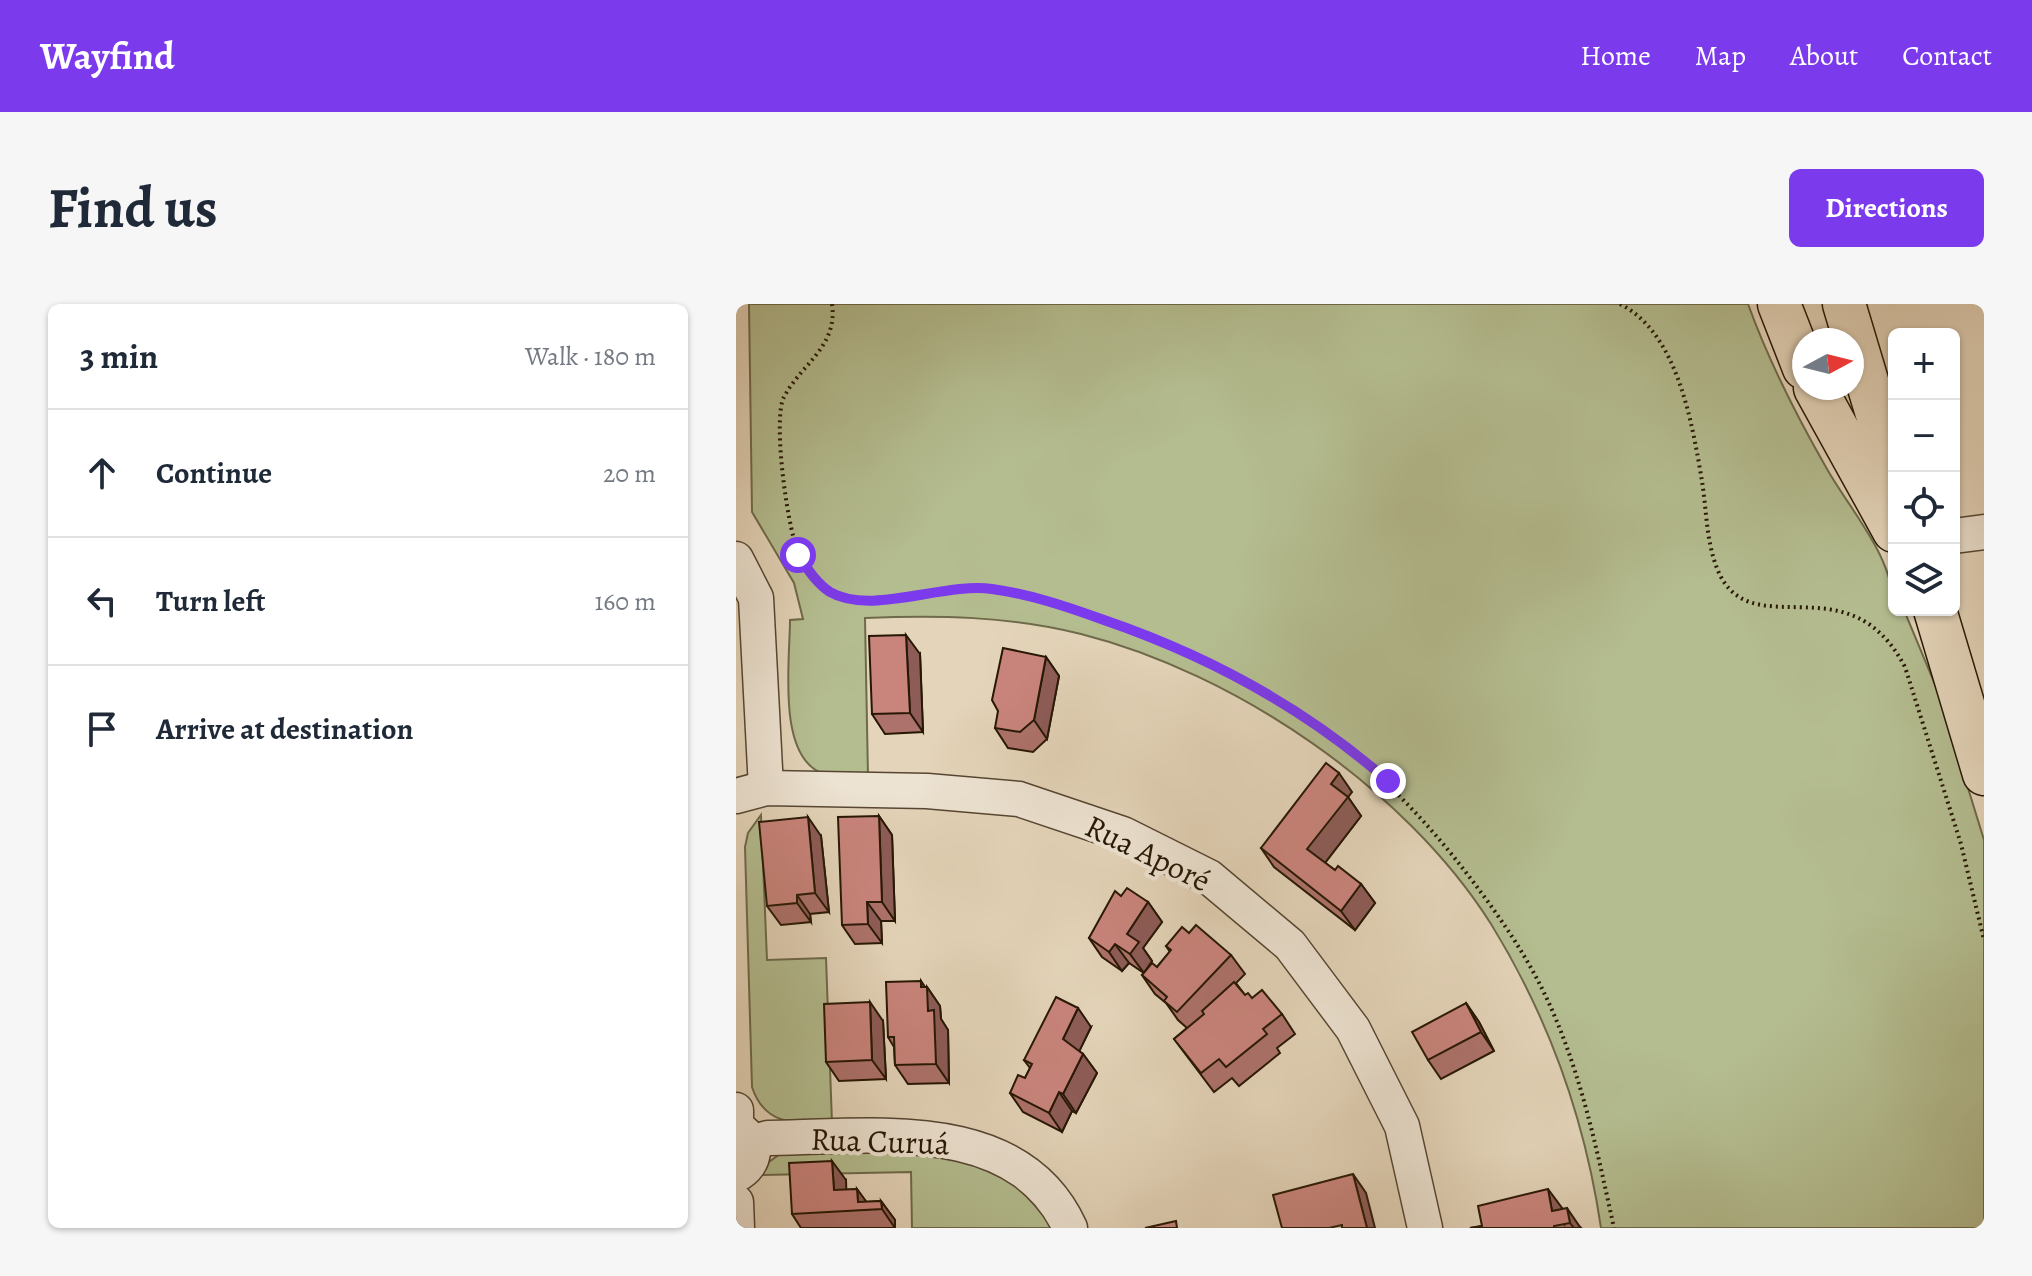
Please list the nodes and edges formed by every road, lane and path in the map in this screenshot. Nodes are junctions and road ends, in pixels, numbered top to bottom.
1 (832, 304) edge
2 (1620, 304) edge
3 (1779, 304) edge
4 (1844, 304) edge
5 (1792, 337) edge
6 (1822, 400) edge
7 (1888, 451) edge
8 (1888, 520) edge
9 (1984, 532) edge
10 (1960, 535) edge
11 (736, 559) edge
12 (1937, 616) edge
13 (1984, 774) edge
14 (751, 792) edge
15 (1984, 940) edge
16 (736, 1110) edge
17 (744, 1135) edge
18 (736, 1175) edge
19 (736, 1202) edge
20 (737, 1228) edge
21 (1070, 1228) edge
22 (1425, 1228) edge
23 (1614, 1228) edge

1 - 23 path
2 - 15 path
3 - 5 main road
4 - 7 main road
6 - 8 main road
9 - 10 street
11 - 14 street
12 - 13 main road
14 - 22 street, Rua Aporé
16 - 17 street
17 - 18 street
17 - 21 street, Rua Curuá
19 - 20 street

